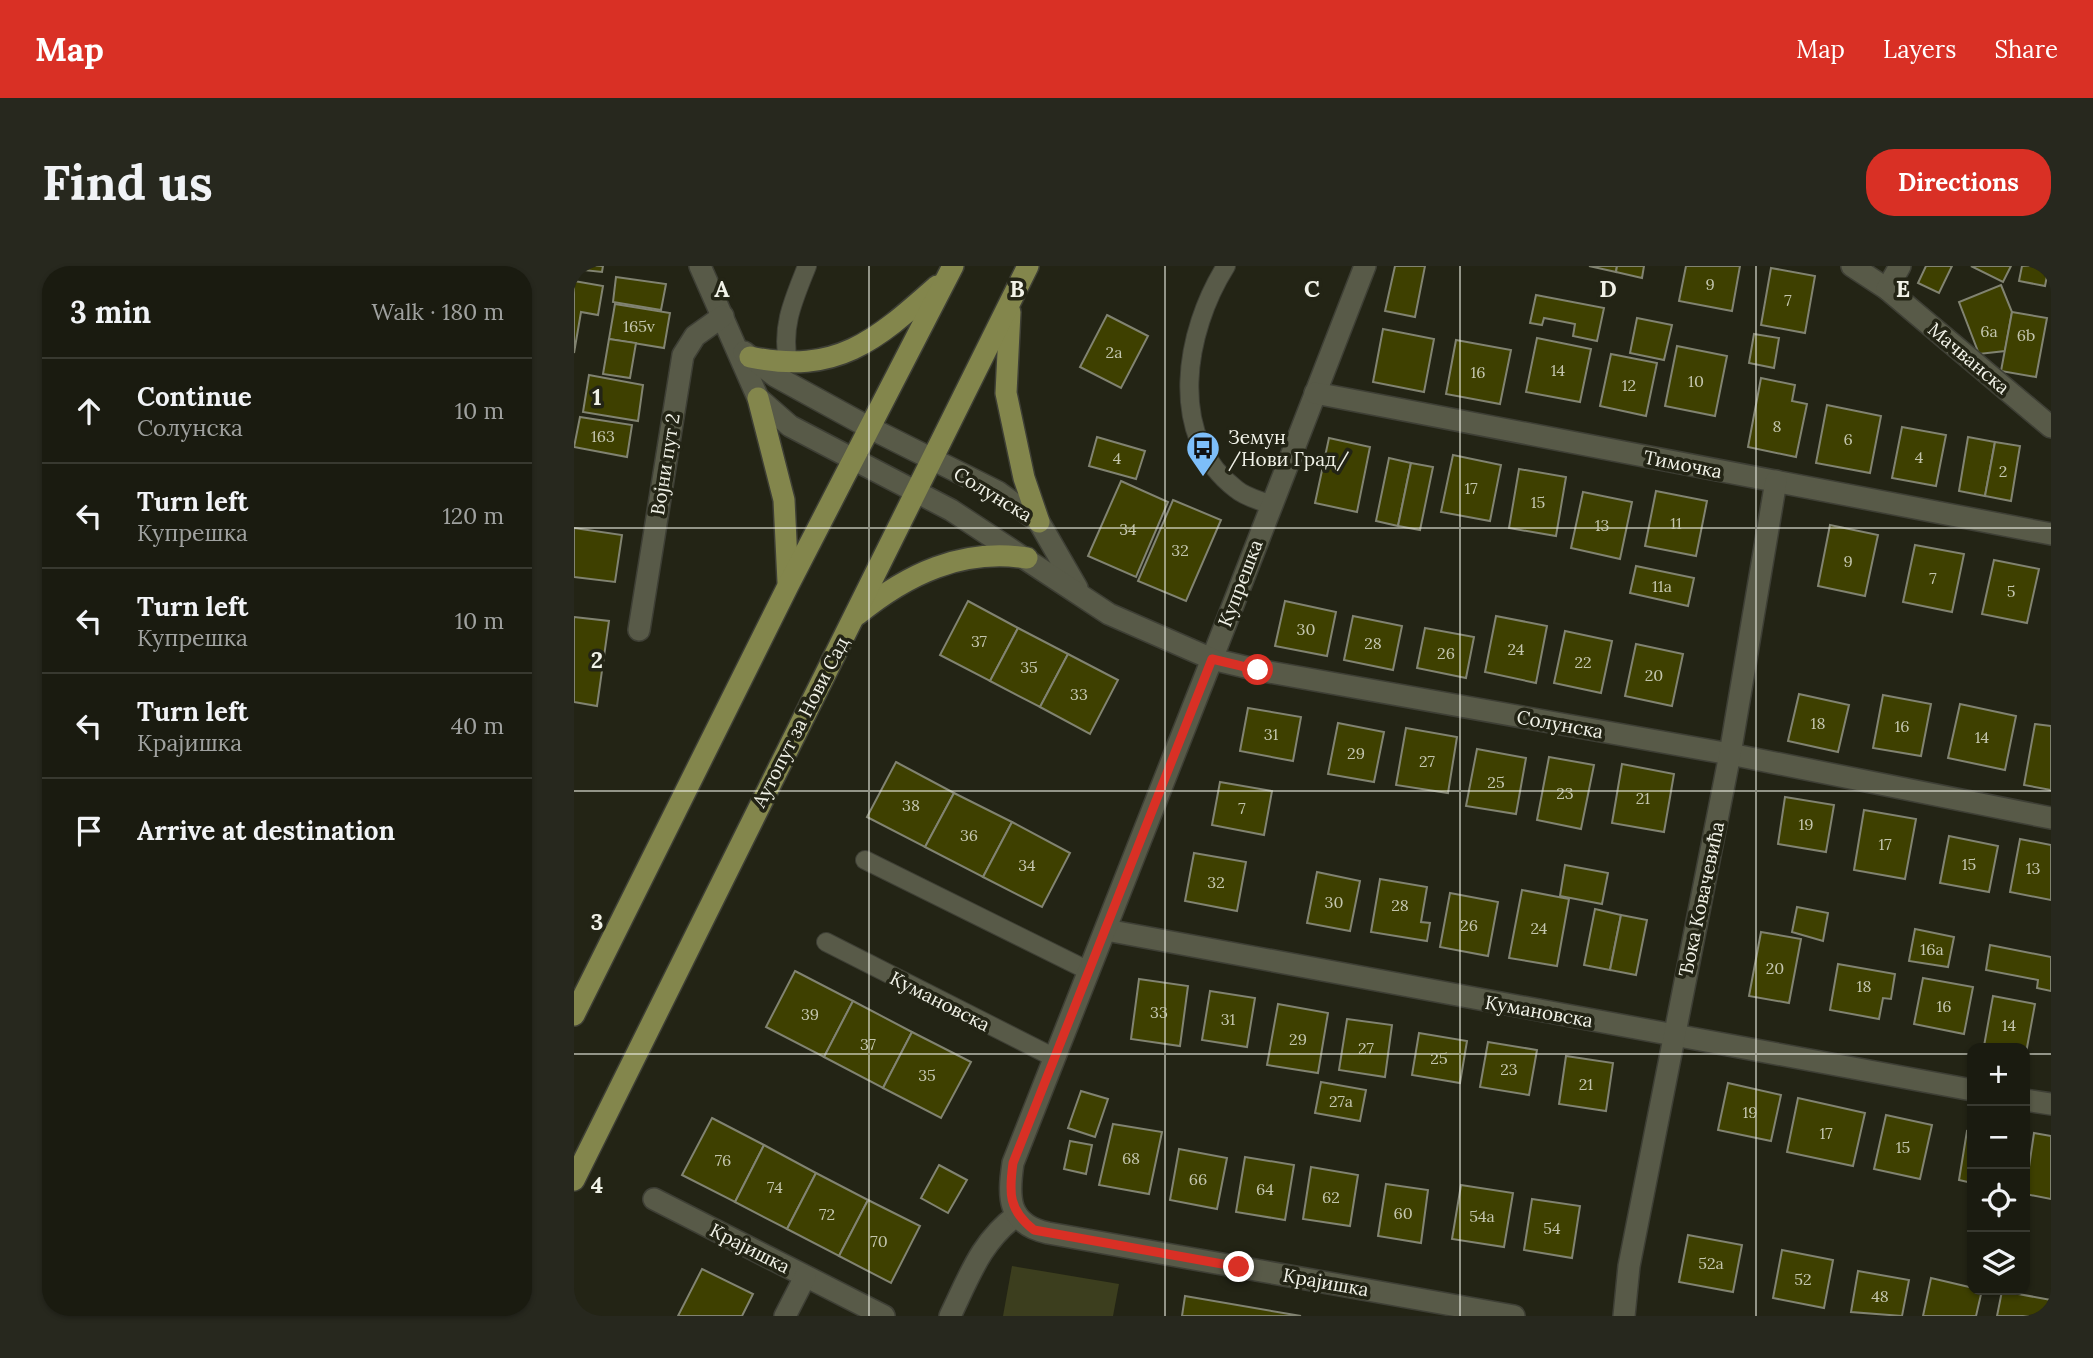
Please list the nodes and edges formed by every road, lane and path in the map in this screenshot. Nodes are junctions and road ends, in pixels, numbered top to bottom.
1 (700, 266) edge
2 (807, 266) edge
3 (1028, 266) edge
4 (1226, 266) edge
5 (1365, 266) edge
6 (1852, 266) edge
7 (1900, 266) edge
8 (951, 271) edge
9 (1887, 289) junction
10 (1010, 300) junction
11 (723, 316) junction
12 (743, 352) junction
13 (788, 361) junction
14 (1315, 393) junction
15 (758, 398) junction
16 (2048, 416) edge
17 (870, 428) junction
18 (931, 458) junction
19 (853, 459) junction
20 (1776, 481) junction
21 (914, 490) junction
22 (1270, 505) junction
23 (1040, 522) junction
24 (2051, 534) edge
25 (1027, 558) junction
26 (788, 586) junction
27 (1082, 596) junction
28 (850, 621) junction
29 (639, 630) dead end
30 (1212, 659) junction
31 (1730, 754) junction
32 (2051, 818) edge
33 (864, 860) dead end
34 (1106, 930) junction
35 (825, 942) dead end
36 (1089, 971) junction
37 (574, 1015) edge
38 (1673, 1035) junction
39 (1055, 1058) junction
40 (1967, 1089) edge
41 (2030, 1101) edge
42 (2051, 1104) edge
43 (574, 1180) edge
44 (654, 1199) dead end
45 (1017, 1215) junction
46 (806, 1277) junction
47 (785, 1316) edge
48 (884, 1316) edge
49 (950, 1316) edge
50 (1514, 1316) edge
51 (1625, 1316) edge

1 - 11 street
2 - 13 lane
3 - 10 main road, Аутопут за Нови Сад
4 - 22 lane
5 - 14 street, Купрешка
6 - 9 street, Мачванска
7 - 9 street
8 - 13 main road
8 - 17 main road
9 - 16 street, Мачванска
10 - 18 main road, Аутопут за Нови Сад
10 - 23 main road
11 - 12 street
11 - 29 street, Војни пут 2
12 - 13 main road
12 - 15 street
12 - 17 street, Солунска
14 - 20 street, Тимочка
14 - 22 street, Купрешка
15 - 19 street, Солунска
15 - 26 main road
17 - 18 street, Солунска
17 - 19 main road
18 - 21 main road, Аутопут за Нови Сад
18 - 23 street, Солунска
19 - 21 street, Солунска
19 - 26 main road
20 - 24 street, Тимочка
20 - 31 street, Ђока Ковачевића
21 - 25 street, Солунска
21 - 28 main road, Аутопут за Нови Сад
22 - 30 street, Купрешка
23 - 27 street, Солунска
25 - 27 street, Солунска
25 - 28 main road
26 - 37 main road
27 - 30 street, Солунска
28 - 43 main road, Аутопут за Нови Сад
30 - 31 street, Солунска
30 - 34 street, Купрешка
31 - 32 street, Солунска
31 - 38 street, Ђока Ковачевића
33 - 36 lane
34 - 36 street, Купрешка
34 - 38 street, Кумановска
35 - 39 lane, Кумановска
36 - 39 street, Купрешка
38 - 40 street, Кумановска
38 - 51 street, Ђока Ковачевића
39 - 45 street, Купрешка
41 - 42 street
44 - 46 street, Крајишка
45 - 49 street
45 - 50 street, Крајишка
46 - 47 street
46 - 48 street, Крајишка

